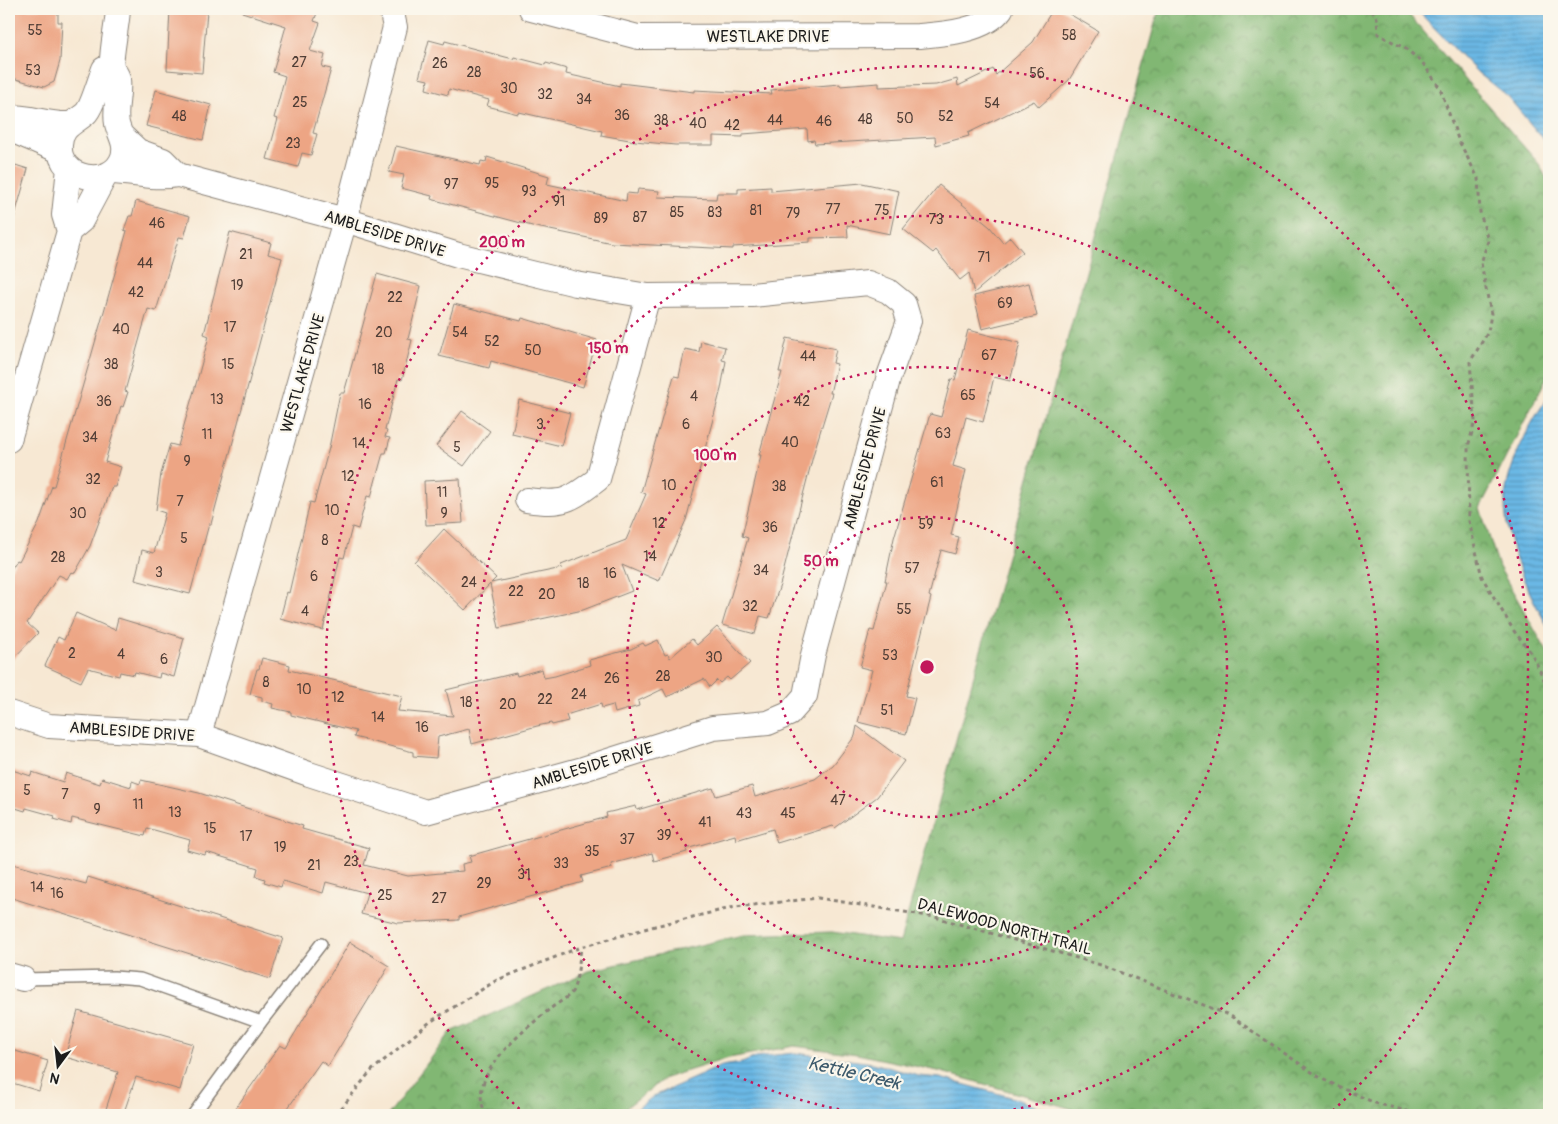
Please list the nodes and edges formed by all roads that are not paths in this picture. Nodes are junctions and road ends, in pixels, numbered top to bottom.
1 (118, 9) edge
2 (391, 9) edge
3 (531, 9) edge
4 (1001, 9) edge
5 (111, 66) junction
6 (9, 117) edge
7 (77, 119) junction
8 (9, 129) edge
9 (120, 131) junction
10 (64, 160) junction
11 (109, 174) junction
12 (178, 176) junction
13 (345, 220) junction
14 (69, 231) junction
15 (648, 296) junction
16 (9, 440) edge
17 (527, 500) dead end
18 (9, 713) edge
19 (199, 735) junction
20 (321, 944) dead end
21 (16, 977) edge
22 (261, 1022) junction
23 (192, 1115) edge

1 - 5 street
2 - 13 street, WESTLAKE DRIVE
3 - 4 street, WESTLAKE DRIVE
5 - 7 street
5 - 9 street
6 - 7 street
7 - 9 street
7 - 10 street
8 - 10 street
9 - 11 street
9 - 12 street, AMBLESIDE DRIVE
10 - 11 street
10 - 14 street
11 - 12 street, AMBLESIDE DRIVE
11 - 14 street
12 - 13 street, AMBLESIDE DRIVE
13 - 15 street, AMBLESIDE DRIVE
13 - 19 street, WESTLAKE DRIVE
14 - 16 street
15 - 17 street
15 - 19 street, AMBLESIDE DRIVE
18 - 19 street, AMBLESIDE DRIVE
20 - 22 lane
21 - 22 lane
22 - 23 lane

